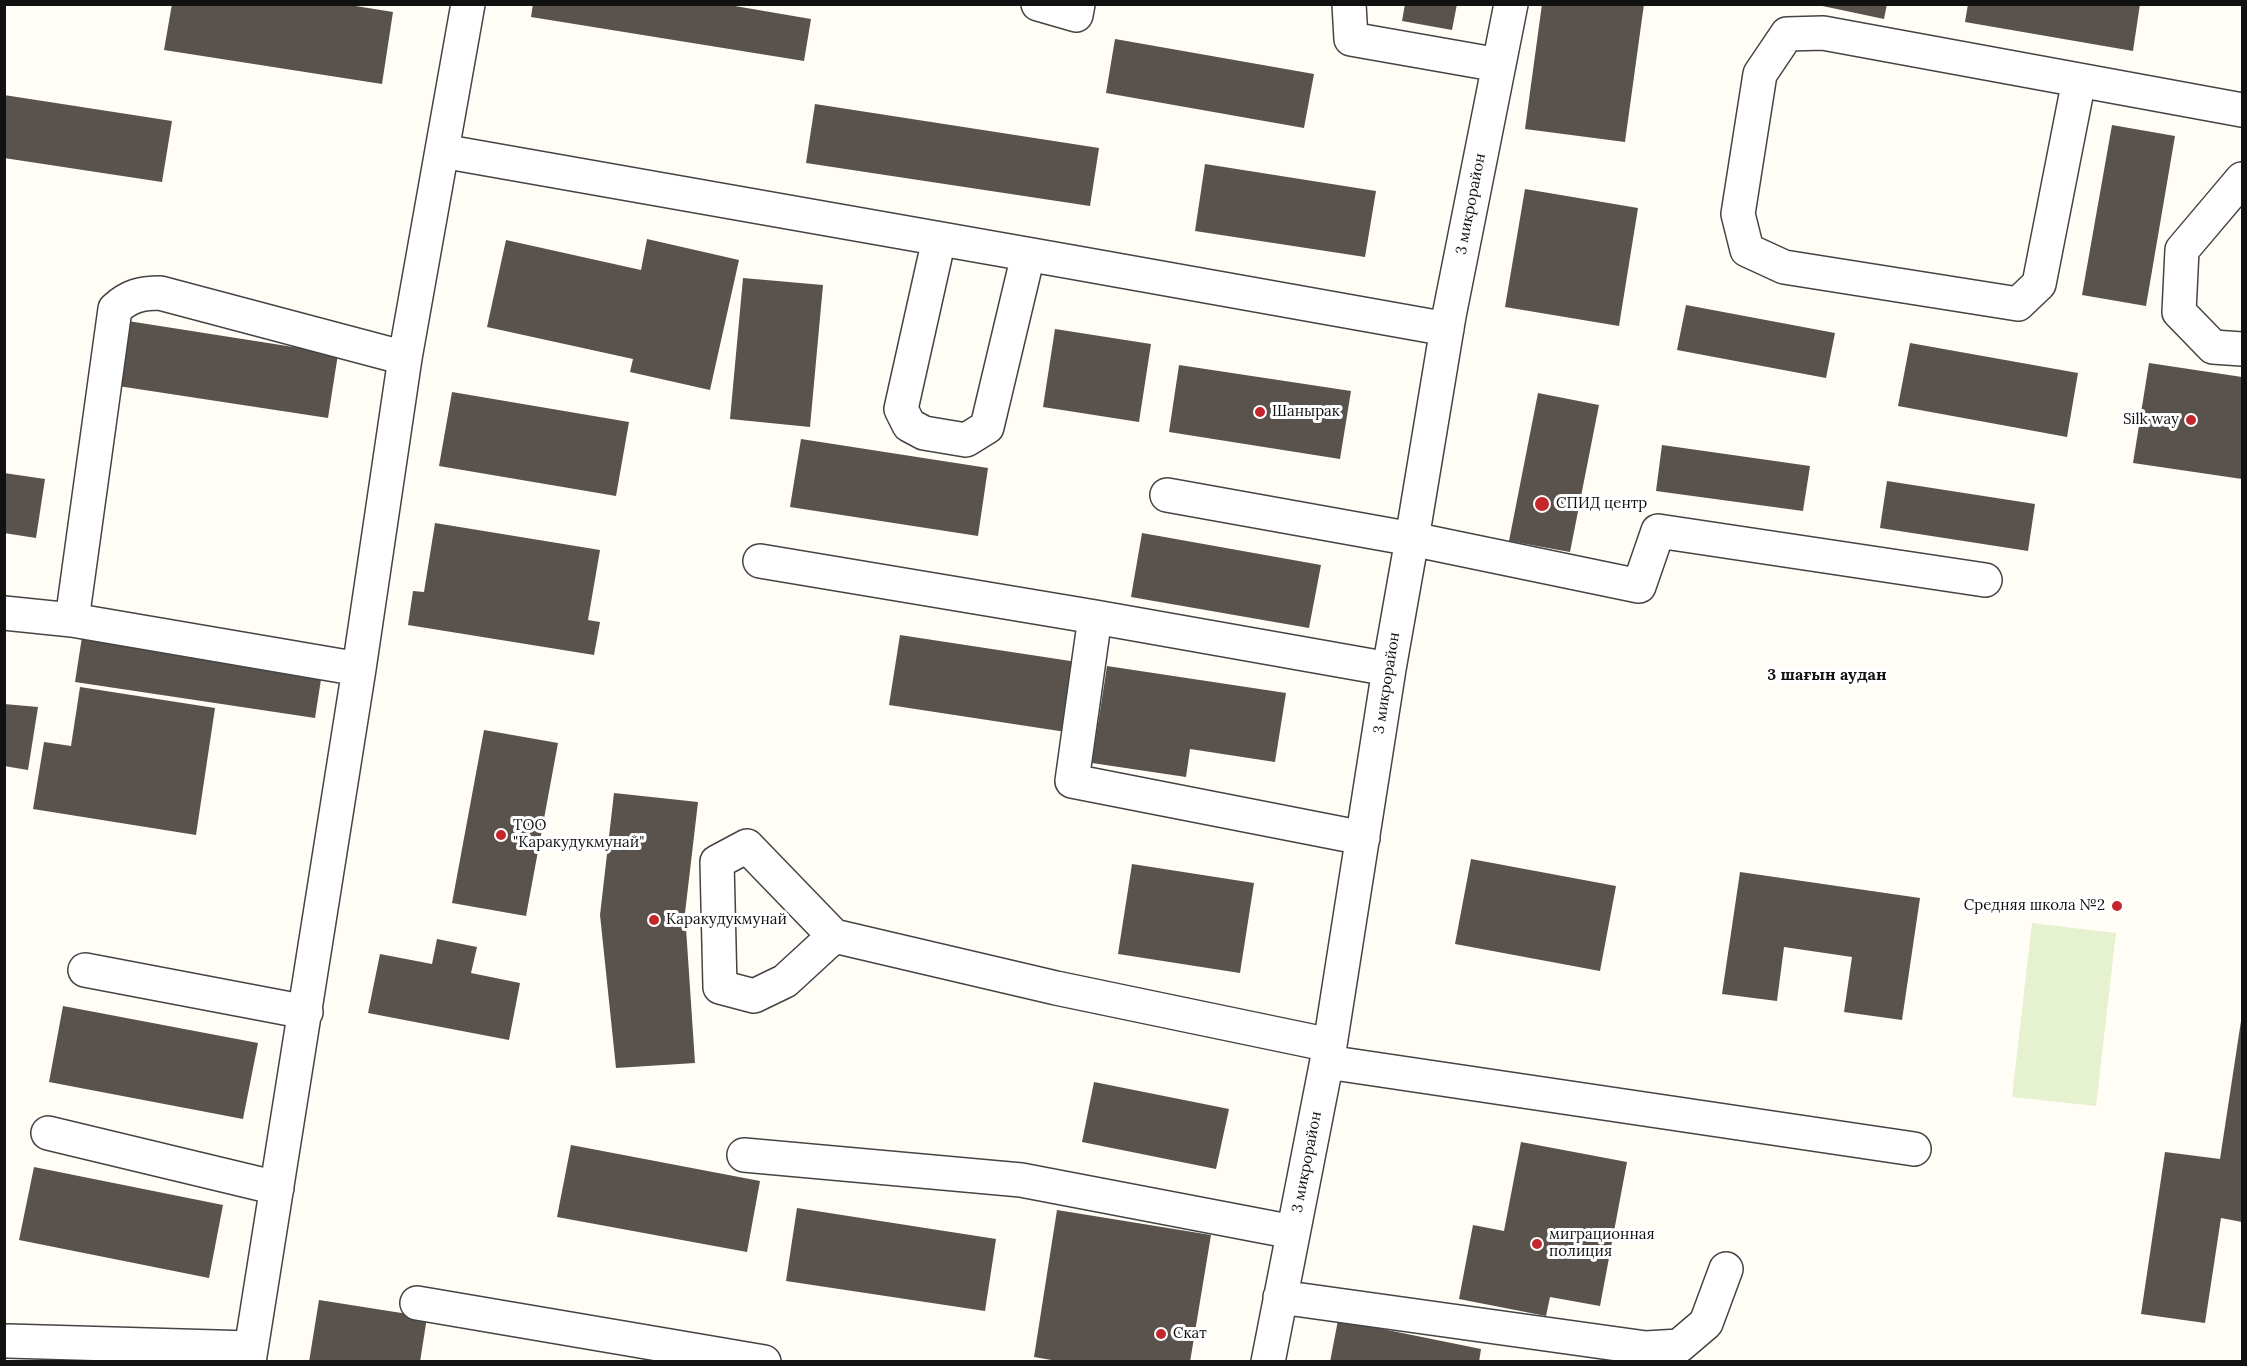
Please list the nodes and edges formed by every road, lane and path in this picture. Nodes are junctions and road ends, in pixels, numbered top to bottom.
1 (468, 4) edge
2 (1038, 4) edge
3 (1078, 4) edge
4 (1349, 4) edge
5 (1511, 4) edge
6 (1499, 65) junction
7 (2079, 80) junction
8 (2242, 110) edge
9 (442, 151) junction
10 (2242, 179) edge
11 (939, 239) junction
12 (1028, 255) junction
13 (1447, 329) junction
14 (2242, 350) edge
15 (405, 357) junction
16 (1167, 495) dead end
17 (1412, 539) junction
18 (760, 561) dead end
19 (1985, 580) dead end
20 (4, 613) edge
21 (1095, 617) junction
22 (72, 620) junction
23 (359, 669) junction
24 (1389, 669) junction
25 (1364, 838) junction
26 (834, 936) junction
27 (85, 970) dead end
28 (306, 1012) junction
29 (1328, 1053) junction
30 (48, 1133) dead end
31 (1914, 1149) dead end
32 (744, 1155) dead end
33 (277, 1188) junction
34 (1293, 1232) junction
35 (1726, 1269) dead end
36 (1280, 1297) junction
37 (417, 1303) dead end
38 (8, 1341) dead end
39 (250, 1355) edge
40 (764, 1362) edge
41 (1268, 1362) edge

1 - 9 street
2 - 3 street
4 - 6 street
5 - 6 street, 3 микрорайон
6 - 13 street, 3 микрорайон
7 - 7 street
7 - 8 street
9 - 11 street
9 - 15 street
10 - 14 street
11 - 12 street
11 - 12 street
12 - 13 street
13 - 17 street, 3 микрорайон
15 - 22 street
15 - 23 street
16 - 17 street
17 - 19 street
17 - 24 street, 3 микрорайон
18 - 21 street
20 - 22 street
21 - 24 street
21 - 25 street
22 - 23 street
23 - 28 street
24 - 25 street, 3 микрорайон
25 - 29 street, 3 микрорайон
26 - 26 street
26 - 29 street
27 - 28 street
28 - 33 street
29 - 31 street
29 - 34 street, 3 микрорайон
30 - 33 street
32 - 34 street
33 - 39 street
34 - 36 street, 3 микрорайон
35 - 36 street
36 - 41 street, 3 микрорайон
37 - 40 street
38 - 39 street

